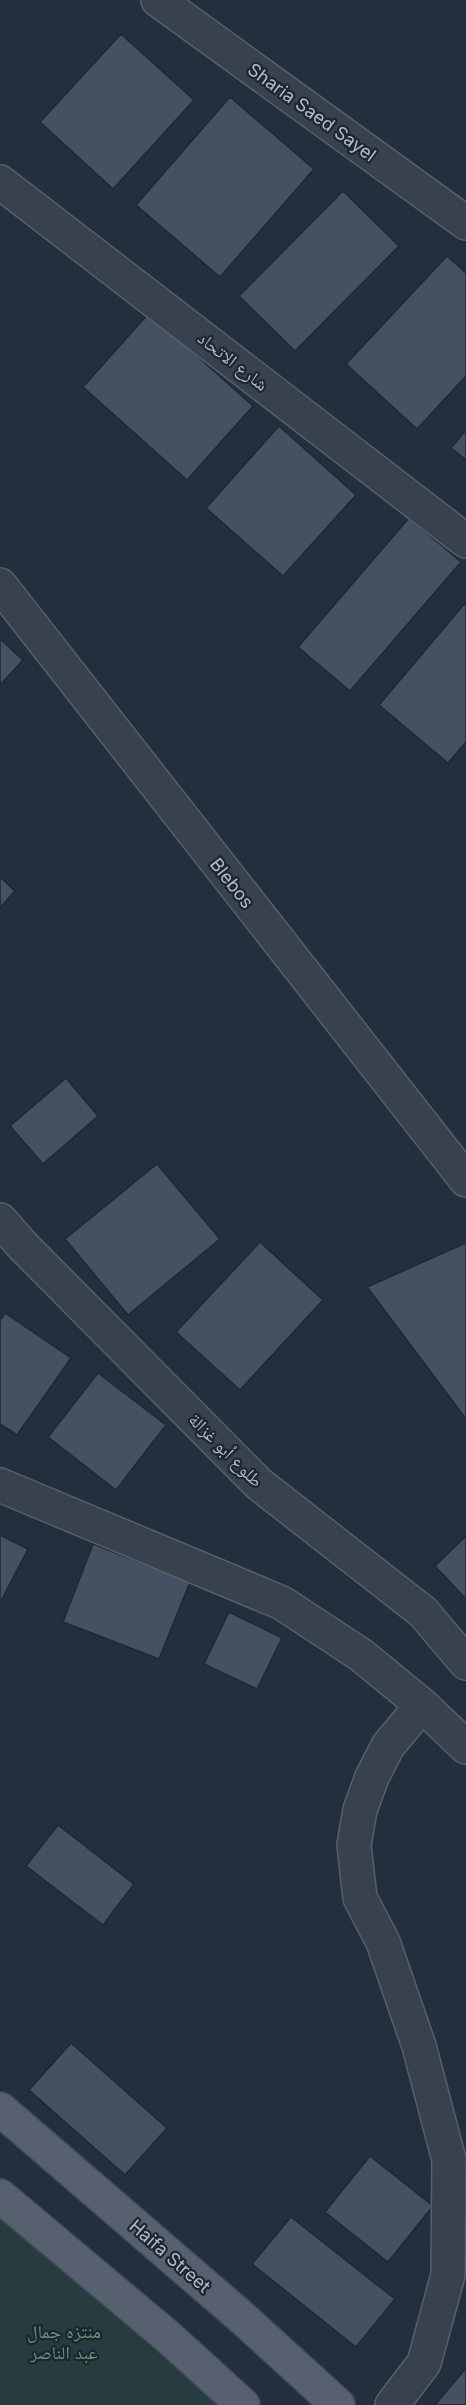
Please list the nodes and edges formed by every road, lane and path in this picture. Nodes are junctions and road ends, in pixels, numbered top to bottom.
1 (158, 0) edge
2 (0, 182) edge
3 (466, 223) edge
4 (466, 541) edge
5 (0, 585) edge
6 (466, 1180) edge
7 (0, 1220) edge
8 (0, 1485) edge
9 (466, 1663) edge
10 (422, 1706) junction
11 (466, 1747) edge
12 (0, 2109) edge
13 (0, 2196) edge
14 (243, 2405) edge
15 (338, 2405) edge
16 (392, 2405) edge

1 - 3 street, Sharia Saed Sayel
2 - 4 street, شارع الاتحاد
5 - 6 street, Blebos
7 - 9 street, طلوع أبو غزالة
8 - 10 street
10 - 11 street
10 - 16 street
12 - 15 main road, Haifa Street
13 - 14 main road

